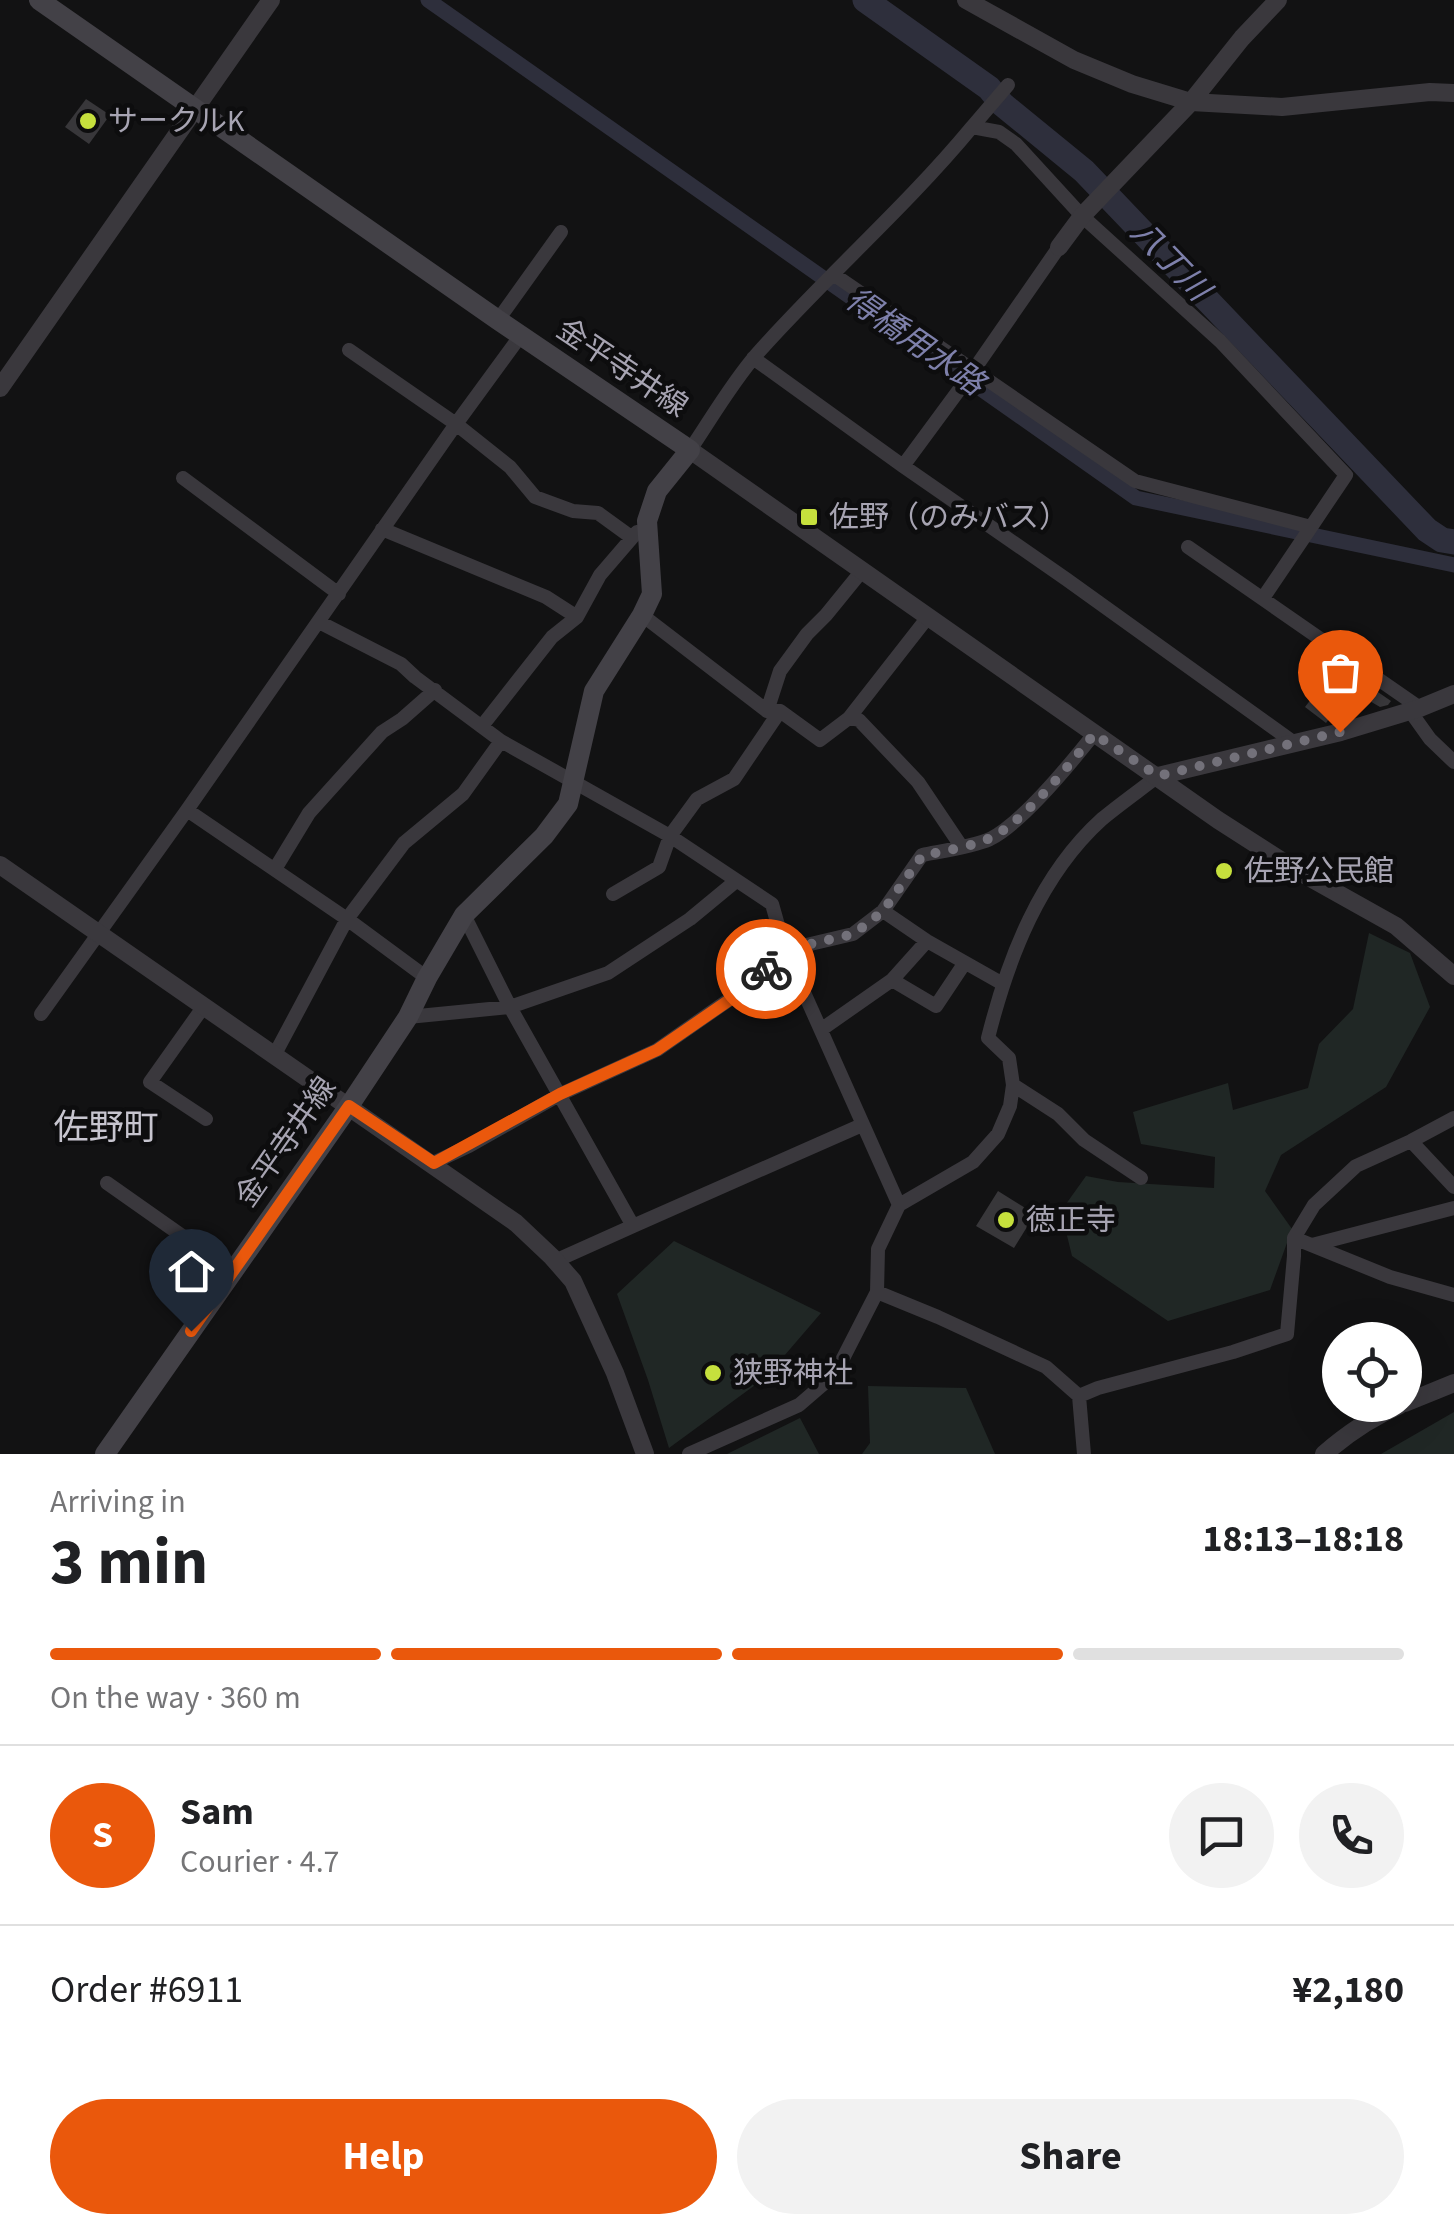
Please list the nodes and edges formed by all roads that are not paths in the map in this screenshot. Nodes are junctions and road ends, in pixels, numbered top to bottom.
1 (39, 0) edge
2 (271, 0) edge
3 (966, 0) edge
4 (1278, 0) edge
5 (1008, 85) dead end
6 (1454, 94) edge
7 (1191, 102) junction
8 (194, 110) junction
9 (972, 127) junction
10 (1082, 216) junction
11 (561, 232) dead end
12 (1059, 247) joint
13 (829, 279) junction
14 (498, 320) junction
15 (521, 335) junction
16 (348, 350) dead end
17 (754, 358) junction
18 (969, 376) junction
19 (0, 388) edge
20 (456, 424) junction
21 (690, 450) junction
22 (903, 466) junction
23 (184, 478) dead end
24 (647, 521) junction
25 (1311, 527) junction
26 (382, 529) junction
27 (631, 537) junction
28 (1188, 546) dead end
29 (861, 572) junction
30 (339, 594) junction
31 (1263, 598) junction
32 (642, 615) junction
33 (577, 616) junction
34 (928, 617) junction
35 (320, 622) junction
36 (435, 690) junction
37 (1454, 694) edge
38 (1415, 710) junction
39 (774, 711) junction
40 (849, 718) junction
41 (482, 726) junction
42 (1094, 734) junction
43 (501, 741) junction
44 (1293, 742) junction
45 (1454, 762) edge
46 (1158, 776) junction
47 (573, 780) junction
48 (187, 810) junction
49 (670, 836) junction
50 (961, 846) junction
51 (0, 865) edge
52 (275, 868) junction
53 (736, 880) junction
54 (613, 894) dead end
55 (883, 911) junction
56 (464, 915) junction
57 (348, 918) junction
58 (99, 934) junction
59 (927, 941) junction
60 (785, 950) junction
61 (964, 964) junction
62 (1454, 976) edge
63 (427, 978) junction
64 (892, 980) junction
65 (1002, 984) junction
66 (204, 1006) junction
67 (510, 1007) junction
68 (40, 1014) dead end
69 (408, 1017) junction
70 (822, 1029) junction
71 (275, 1054) junction
72 (1012, 1085) junction
73 (560, 1094) junction
74 (349, 1106) junction
75 (1454, 1118) edge
76 (206, 1119) dead end
77 (862, 1125) junction
78 (1412, 1142) junction
79 (434, 1163) junction
80 (1141, 1178) dead end
81 (107, 1183) dead end
82 (1454, 1187) edge
83 (900, 1205) junction
84 (1454, 1208) edge
85 (633, 1226) junction
86 (1294, 1238) junction
87 (1311, 1246) junction
88 (555, 1261) junction
89 (232, 1270) junction
90 (877, 1292) junction
91 (1454, 1295) edge
92 (1454, 1383) edge
93 (1079, 1396) junction
94 (1422, 1396) edge
95 (1367, 1422) edge
96 (105, 1454) edge
97 (645, 1454) edge
98 (689, 1454) edge
99 (1084, 1454) edge
100 (1324, 1454) edge

1 - 8 main road, 金平寺井線
2 - 8 street
3 - 7 street
4 - 7 street
5 - 9 street
6 - 7 street
7 - 10 street
8 - 14 main road, 金平寺井線
8 - 19 street
9 - 10 street
9 - 13 street
10 - 12 street
10 - 25 street
11 - 14 street
12 - 18 street
13 - 17 street
13 - 18 street
14 - 15 main road, 金平寺井線
15 - 20 street
15 - 21 main road, 金平寺井線
16 - 20 street
17 - 21 street
17 - 22 street
18 - 22 street
18 - 25 street
20 - 26 street
20 - 27 street
21 - 24 main road, 金平寺井線
21 - 29 street
22 - 44 street
23 - 30 street
24 - 27 street
24 - 32 main road, 金平寺井線
25 - 31 street
26 - 30 street
26 - 33 street
27 - 33 street
28 - 31 street
29 - 34 street
29 - 39 street
30 - 35 street
31 - 38 street
32 - 39 street
32 - 47 main road, 金平寺井線
33 - 41 street
34 - 40 street
34 - 42 street
35 - 36 street
35 - 48 street
36 - 41 street
36 - 52 street
37 - 38 street
38 - 44 street
38 - 45 street
39 - 40 street
39 - 49 street
40 - 50 street
41 - 43 street
42 - 46 street
42 - 50 street
43 - 47 street
43 - 57 street
44 - 46 street
46 - 62 street
46 - 65 street
47 - 49 street
47 - 56 main road, 金平寺井線
48 - 52 street
48 - 58 street
49 - 53 street
49 - 54 street
50 - 55 street
51 - 58 street
52 - 57 street
53 - 60 street
53 - 67 street
55 - 59 street
55 - 60 street
56 - 63 main road, 金平寺井線
56 - 67 street
57 - 63 street
57 - 71 street
58 - 66 street
58 - 68 street
59 - 61 street
59 - 64 street
60 - 70 street
60 - 73 street
61 - 64 street
61 - 65 street
63 - 69 main road, 金平寺井線
64 - 70 street
65 - 72 street
66 - 71 street
66 - 76 street
67 - 69 street
67 - 73 street
69 - 74 main road, 金平寺井線
70 - 77 street
71 - 74 street
72 - 80 street
72 - 83 street
73 - 79 street
73 - 85 street
74 - 79 street
74 - 89 main road, 金平寺井線
75 - 78 street
77 - 83 street
77 - 85 street
78 - 82 street
78 - 86 street
79 - 88 street
81 - 89 street
83 - 90 street
84 - 87 street
85 - 88 street
86 - 87 street
86 - 93 street
87 - 91 street
88 - 97 street
89 - 96 main road, 金平寺井線
90 - 93 street
90 - 98 street
92 - 94 street
93 - 99 street
95 - 100 street

